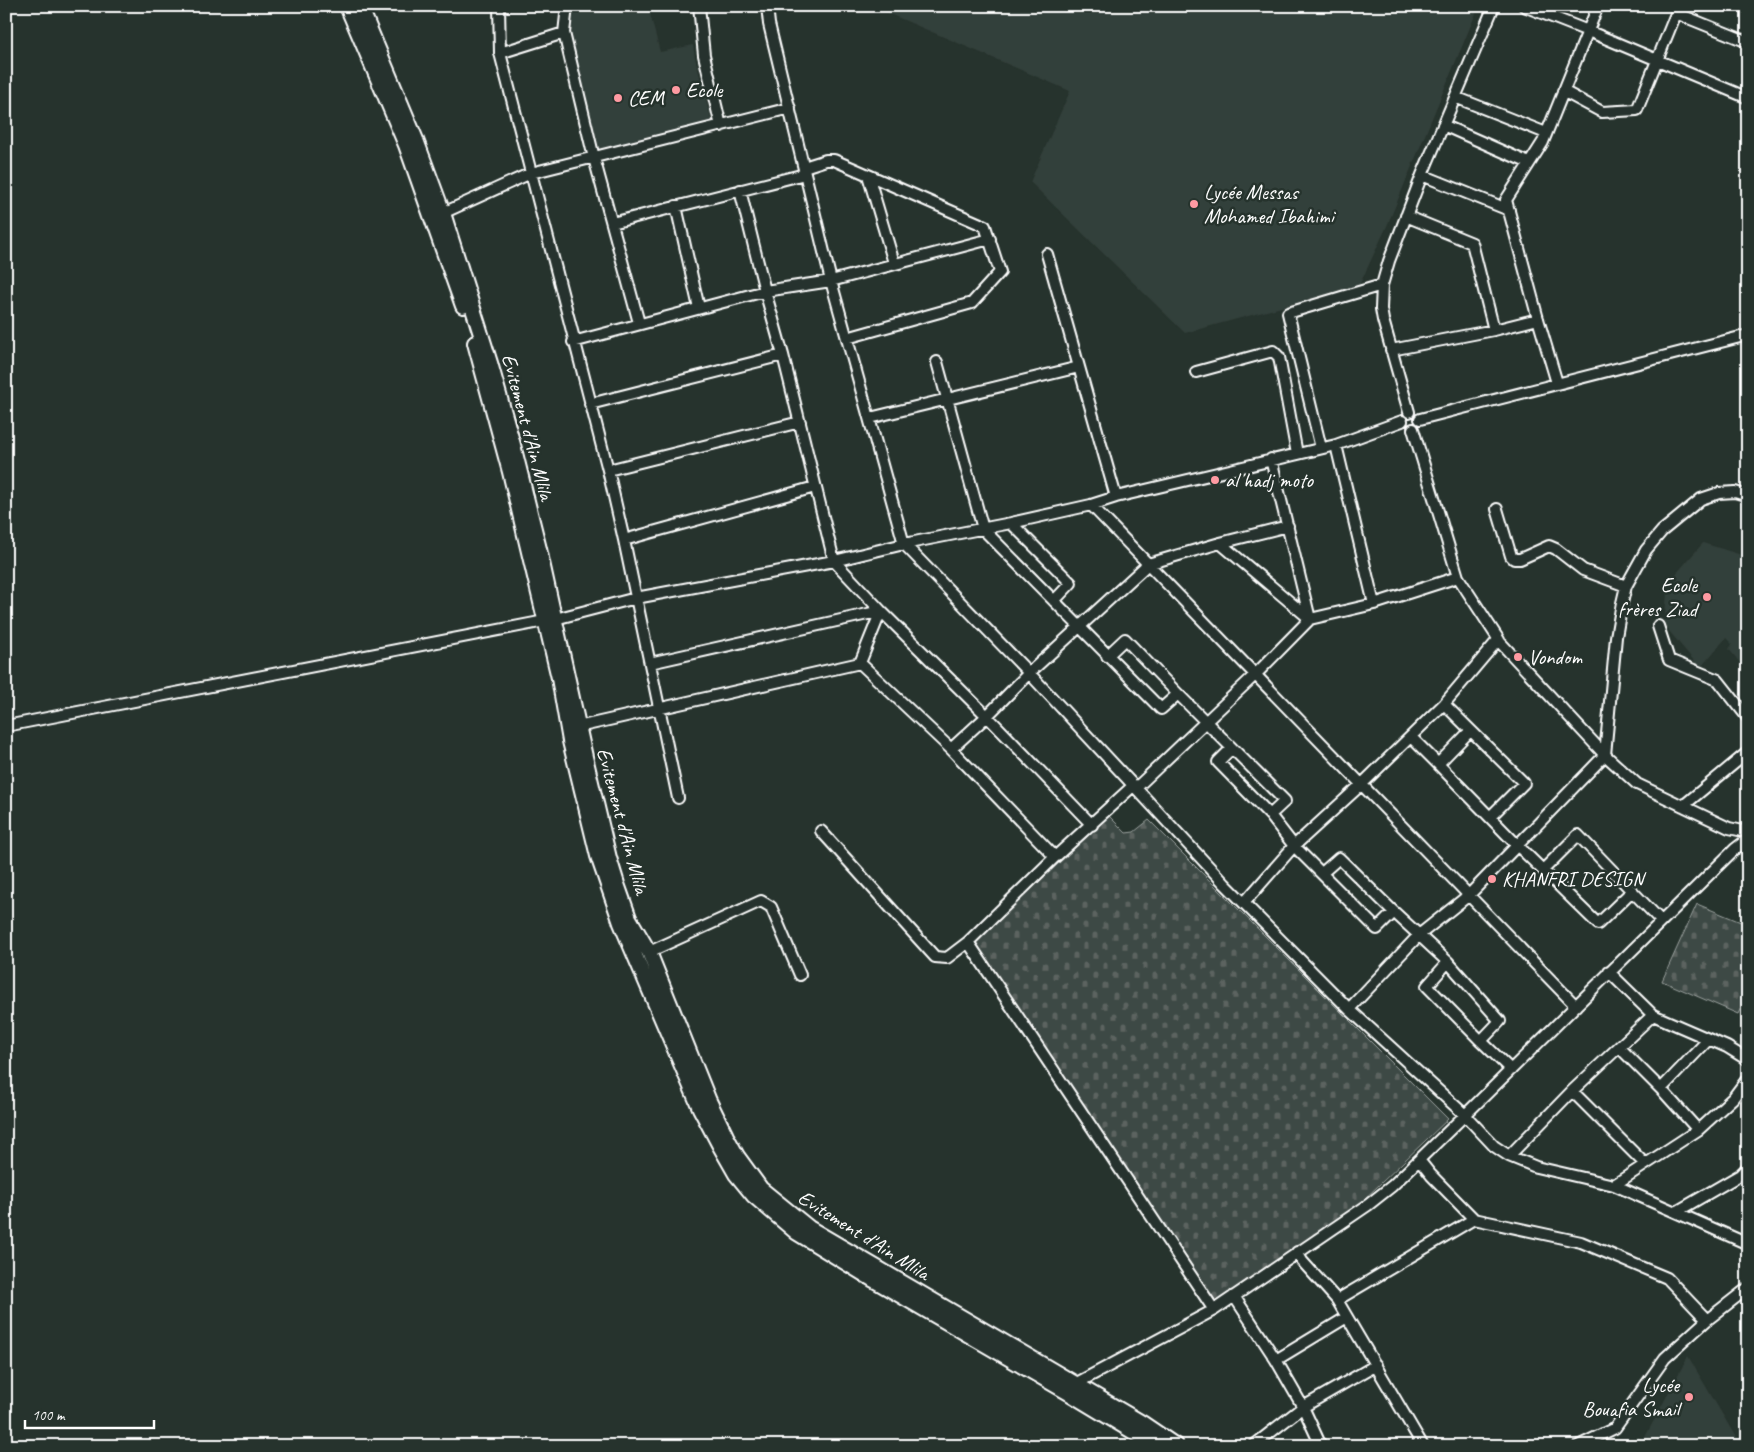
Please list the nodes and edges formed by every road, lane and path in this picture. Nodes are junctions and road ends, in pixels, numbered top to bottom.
1 (347, 6) edge
2 (360, 6) edge
3 (499, 6) edge
4 (567, 6) edge
5 (699, 6) edge
6 (767, 6) edge
7 (1494, 6) edge
8 (1524, 6) edge
9 (1598, 6) edge
10 (1678, 10) edge
11 (1588, 31) junction
12 (564, 33) junction
13 (1748, 42) edge
14 (500, 53) junction
15 (1657, 60) junction
16 (1563, 91) junction
17 (1455, 97) junction
18 (1748, 98) edge
19 (790, 108) junction
20 (1443, 125) junction
21 (722, 126) junction
22 (1546, 133) junction
23 (594, 158) junction
24 (1530, 163) junction
25 (804, 171) junction
26 (531, 173) junction
27 (868, 175) junction
28 (1422, 175) junction
29 (740, 190) junction
30 (676, 206) junction
31 (1509, 210) junction
32 (443, 213) junction
33 (1406, 216) junction
34 (612, 223) junction
35 (990, 239) junction
36 (1047, 254) dead end
37 (894, 263) junction
38 (831, 280) junction
39 (1382, 285) junction
40 (765, 291) junction
41 (699, 308) junction
42 (1538, 320) junction
43 (639, 323) junction
44 (1494, 330) junction
45 (1748, 335) edge
46 (848, 338) junction
47 (574, 342) junction
48 (1391, 350) junction
49 (783, 355) junction
50 (938, 362) dead end
51 (1079, 367) junction
52 (1196, 372) dead end
53 (1558, 383) junction
54 (948, 399) junction
55 (590, 404) junction
56 (1409, 412) junction
57 (870, 418) junction
58 (1420, 418) junction
59 (800, 422) junction
60 (1402, 422) junction
61 (1413, 429) junction
62 (1336, 445) junction
63 (1321, 448) junction
64 (1297, 454) junction
65 (1271, 459) junction
66 (608, 470) junction
67 (816, 487) junction
68 (1748, 496) edge
69 (1116, 497) junction
70 (1091, 505) junction
71 (1497, 509) dead end
72 (1011, 523) junction
73 (1288, 526) junction
74 (983, 528) junction
75 (624, 540) junction
76 (1220, 543) junction
77 (904, 544) junction
78 (834, 561) junction
79 (1148, 564) junction
80 (1458, 576) junction
81 (1626, 586) junction
82 (636, 598) junction
83 (1054, 601) junction
84 (1374, 604) junction
85 (881, 611) junction
86 (1310, 619) junction
87 (550, 620) junction
88 (1079, 626) junction
89 (1658, 626) dead end
90 (1498, 640) junction
91 (1107, 656) junction
92 (650, 663) junction
93 (860, 664) junction
94 (1029, 673) junction
95 (1256, 674) junction
96 (1178, 694) junction
97 (1444, 704) junction
98 (660, 707) junction
99 (987, 716) junction
100 (1748, 718) edge
101 (1206, 722) junction
102 (6, 726) edge
103 (578, 726) junction
104 (1470, 731) junction
105 (1411, 737) junction
106 (1232, 748) junction
107 (951, 750) junction
108 (1748, 752) edge
109 (1605, 755) junction
110 (1438, 764) junction
111 (1362, 784) junction
112 (1135, 786) junction
113 (678, 798) dead end
114 (1683, 806) junction
115 (1270, 815) junction
116 (1490, 817) junction
117 (1092, 825) junction
118 (821, 831) dead end
119 (1748, 832) edge
120 (1748, 840) edge
121 (1294, 846) junction
122 (1518, 846) junction
123 (1055, 857) junction
124 (1543, 870) junction
125 (1322, 873) junction
126 (1632, 891) junction
127 (1469, 895) junction
128 (1244, 902) junction
129 (1394, 912) junction
130 (1661, 921) junction
131 (1419, 935) junction
132 (968, 942) junction
133 (649, 952) junction
134 (1448, 962) junction
135 (1609, 972) junction
136 (800, 975) dead end
137 (1576, 1006) junction
138 (1349, 1008) junction
139 (1652, 1015) junction
140 (1708, 1040) junction
141 (1481, 1041) junction
142 (1619, 1047) junction
143 (1748, 1060) edge
144 (1511, 1070) junction
145 (1748, 1078) edge
146 (1661, 1089) junction
147 (1572, 1091) junction
148 (1465, 1115) junction
149 (1698, 1130) junction
150 (1509, 1156) junction
151 (1419, 1160) junction
152 (1645, 1164) junction
153 (1748, 1167) edge
154 (1614, 1185) junction
155 (1676, 1212) junction
156 (1474, 1219) junction
157 (1748, 1244) edge
158 (1297, 1252) junction
159 (1748, 1288) edge
160 (1234, 1296) junction
161 (1337, 1300) junction
162 (1214, 1310) junction
163 (1347, 1317) junction
164 (1707, 1320) junction
165 (1276, 1360) junction
166 (1376, 1365) junction
167 (1072, 1388) junction
168 (1303, 1407) junction
169 (1157, 1446) edge
170 (1176, 1446) edge
171 (1252, 1446) edge
172 (1321, 1446) edge
173 (1423, 1446) edge
174 (1578, 1446) edge

1 - 87 highway, Evitement d'Ain Mlila
2 - 32 highway, Evitement d'Ain Mlila
3 - 14 street
4 - 12 street
5 - 21 street
6 - 19 street
7 - 17 street
8 - 11 street
9 - 11 street
10 - 13 street
10 - 15 street
11 - 15 street
11 - 16 street
12 - 14 street
12 - 23 street
14 - 26 street
15 - 16 street
15 - 18 street
16 - 22 street
17 - 20 street
17 - 22 street
19 - 21 street
19 - 25 street
20 - 24 street
20 - 28 street
21 - 23 street
22 - 24 street
23 - 26 street
23 - 34 street
24 - 31 street
25 - 27 street
25 - 29 street
25 - 38 street
26 - 32 street
26 - 47 street
27 - 35 street
27 - 37 street
28 - 31 street
28 - 33 street
29 - 30 street
29 - 40 street
30 - 34 street
30 - 41 street
31 - 42 street
32 - 87 highway, Evitement d'Ain Mlila
33 - 39 street
33 - 44 street
34 - 43 street
35 - 37 street
35 - 46 street
36 - 51 street
37 - 38 street
38 - 40 street
38 - 46 street
39 - 48 street
39 - 63 street
40 - 41 street
40 - 49 street
41 - 43 street
42 - 44 street
42 - 53 street
43 - 47 street
44 - 48 street
45 - 53 street
46 - 57 street
47 - 55 street
48 - 56 street
49 - 55 street
49 - 59 street
50 - 54 street
51 - 54 street
51 - 69 street
52 - 64 street
53 - 58 street
54 - 57 street
54 - 74 street
55 - 66 street
56 - 58 street
56 - 60 street
57 - 77 street
58 - 61 street
59 - 66 street
59 - 67 street
60 - 61 street
60 - 62 street
61 - 80 street
62 - 63 street
62 - 84 street
63 - 64 street
64 - 65 street
65 - 69 street
65 - 73 street
66 - 75 street
67 - 75 street
67 - 78 street
68 - 81 street
69 - 70 street
70 - 72 street
70 - 79 street
71 - 81 street
72 - 74 street
72 - 83 street
73 - 76 street
73 - 86 street
74 - 77 street
74 - 83 street
75 - 82 street
76 - 79 street
76 - 86 street
77 - 78 street
77 - 94 street
78 - 82 street
78 - 85 street
79 - 88 street
79 - 95 street
80 - 84 street
80 - 90 street
81 - 109 street
82 - 87 street
82 - 92 street
83 - 88 street
84 - 86 street
85 - 92 street
85 - 93 street
85 - 99 street
86 - 95 street
87 - 102 street
87 - 103 highway, Evitement d'Ain Mlila
87 - 167 highway, Evitement d'Ain Mlila
88 - 91 street
88 - 94 street
89 - 100 street
90 - 97 street
90 - 109 street
91 - 96 street
91 - 96 street
92 - 98 street
93 - 98 street
93 - 107 street
94 - 99 street
94 - 112 street
95 - 101 street
95 - 111 street
96 - 101 street
97 - 104 street
97 - 105 street
98 - 103 street
98 - 113 street
99 - 107 street
99 - 117 street
101 - 106 street
101 - 112 street
103 - 133 highway, Evitement d'Ain Mlila
104 - 110 street
104 - 116 street
105 - 110 street
105 - 111 street
106 - 115 street
106 - 115 street
107 - 123 street
108 - 114 street
109 - 114 street
109 - 122 street
110 - 116 street
111 - 121 street
111 - 127 street
112 - 117 street
112 - 128 street
114 - 119 street
115 - 121 street
116 - 122 street
117 - 123 street
118 - 132 street
120 - 130 street
121 - 125 street
121 - 128 street
122 - 124 street
122 - 127 street
123 - 132 street
124 - 126 street
124 - 126 street
125 - 129 street
125 - 129 street
126 - 130 street
127 - 131 street
127 - 137 street
128 - 138 street
129 - 131 street
130 - 135 street
131 - 134 street
131 - 138 street
132 - 162 street
133 - 136 street
133 - 167 highway, Evitement d'Ain Mlila
134 - 141 street
134 - 141 street
135 - 137 street
135 - 139 street
137 - 144 street
138 - 148 street
139 - 140 street
139 - 142 street
140 - 143 street
140 - 146 street
141 - 144 street
142 - 146 street
142 - 147 street
144 - 148 street
145 - 149 street
146 - 149 street
147 - 150 street
147 - 152 street
148 - 150 street
148 - 151 street
149 - 152 street
150 - 154 street
151 - 156 street
151 - 158 street
152 - 154 street
153 - 155 street
154 - 155 street
155 - 157 street
156 - 161 street
156 - 164 street
158 - 160 street
158 - 161 street
159 - 164 street
160 - 162 street
160 - 165 street
161 - 163 street
162 - 167 street
163 - 165 street
163 - 166 street
164 - 174 street
165 - 168 street
166 - 168 street
166 - 173 street
167 - 169 highway, Evitement d'Ain Mlila
167 - 170 highway, Evitement d'Ain Mlila
168 - 171 street
168 - 172 street

